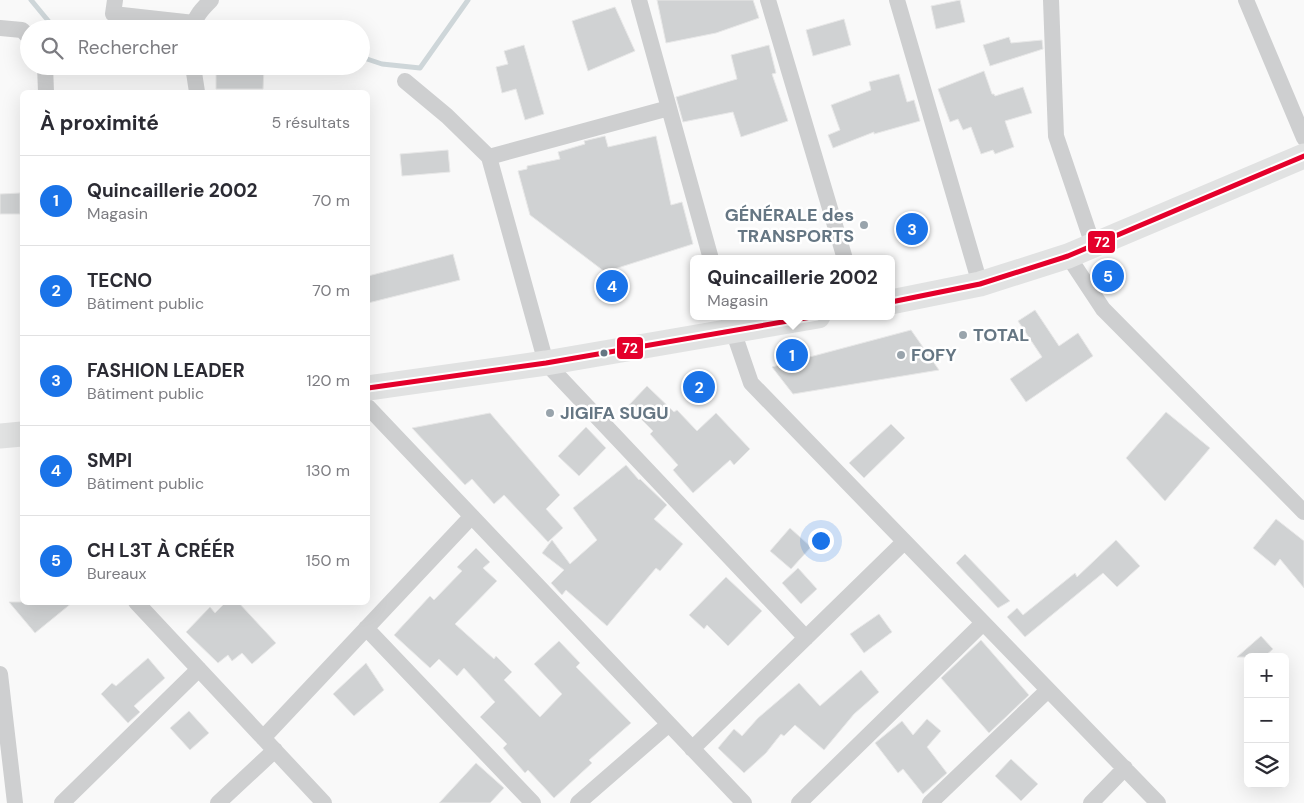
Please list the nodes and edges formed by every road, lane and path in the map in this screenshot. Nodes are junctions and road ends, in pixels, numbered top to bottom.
1 (115, 0) edge
2 (211, 0) edge
3 (638, 0) edge
4 (768, 0) edge
5 (897, 0) edge
6 (1051, 0) edge
7 (1246, 0) edge
8 (154, 20) edge
9 (197, 20) edge
10 (0, 28) edge
11 (20, 30) edge
12 (45, 75) edge
13 (405, 81) dead end
14 (46, 90) edge
15 (669, 108) junction
16 (1304, 138) edge
17 (1304, 156) edge
18 (489, 157) junction
19 (1093, 246) junction
20 (711, 255) edge
21 (844, 255) edge
22 (1068, 256) junction
23 (980, 284) junction
24 (895, 301) edge
25 (774, 320) edge
26 (730, 324) edge
27 (546, 363) junction
28 (370, 388) edge
29 (370, 410) edge
30 (20, 434) edge
31 (0, 436) edge
32 (1304, 512) edge
33 (471, 517) junction
34 (904, 542) junction
35 (139, 605) edge
36 (983, 623) junction
37 (366, 628) junction
38 (806, 638) junction
39 (198, 669) junction
40 (0, 674) edge
41 (1048, 690) junction
42 (669, 724) junction
43 (263, 738) junction
44 (692, 749) junction
45 (274, 750) junction
46 (1125, 768) junction
47 (14, 803) edge
48 (62, 803) edge
49 (218, 803) edge
50 (324, 803) edge
51 (533, 803) edge
52 (578, 803) edge
53 (744, 803) edge
54 (799, 803) edge
55 (930, 803) edge
56 (1092, 803) edge
57 (1158, 803) edge

1 - 8 street
2 - 9 street
3 - 15 street
4 - 21 street
5 - 23 street
6 - 19 street
7 - 16 street
10 - 11 street
12 - 14 street
13 - 18 street
15 - 18 street
15 - 20 street
17 - 19 main road
18 - 27 street
19 - 22 main road
22 - 23 main road
22 - 32 street
23 - 24 main road
25 - 26 main road
26 - 27 main road
26 - 34 street
27 - 28 main road
27 - 38 street
29 - 33 street
30 - 31 main road
33 - 37 street
33 - 42 street
34 - 36 street
34 - 38 street
35 - 39 street
36 - 41 street
36 - 54 street
37 - 43 street
37 - 51 street
38 - 44 street
39 - 43 street
39 - 48 street
40 - 47 street
41 - 46 street
41 - 55 street
42 - 44 street
42 - 52 street
43 - 45 street
44 - 53 street
45 - 49 street
45 - 50 street
46 - 56 street
46 - 57 street

